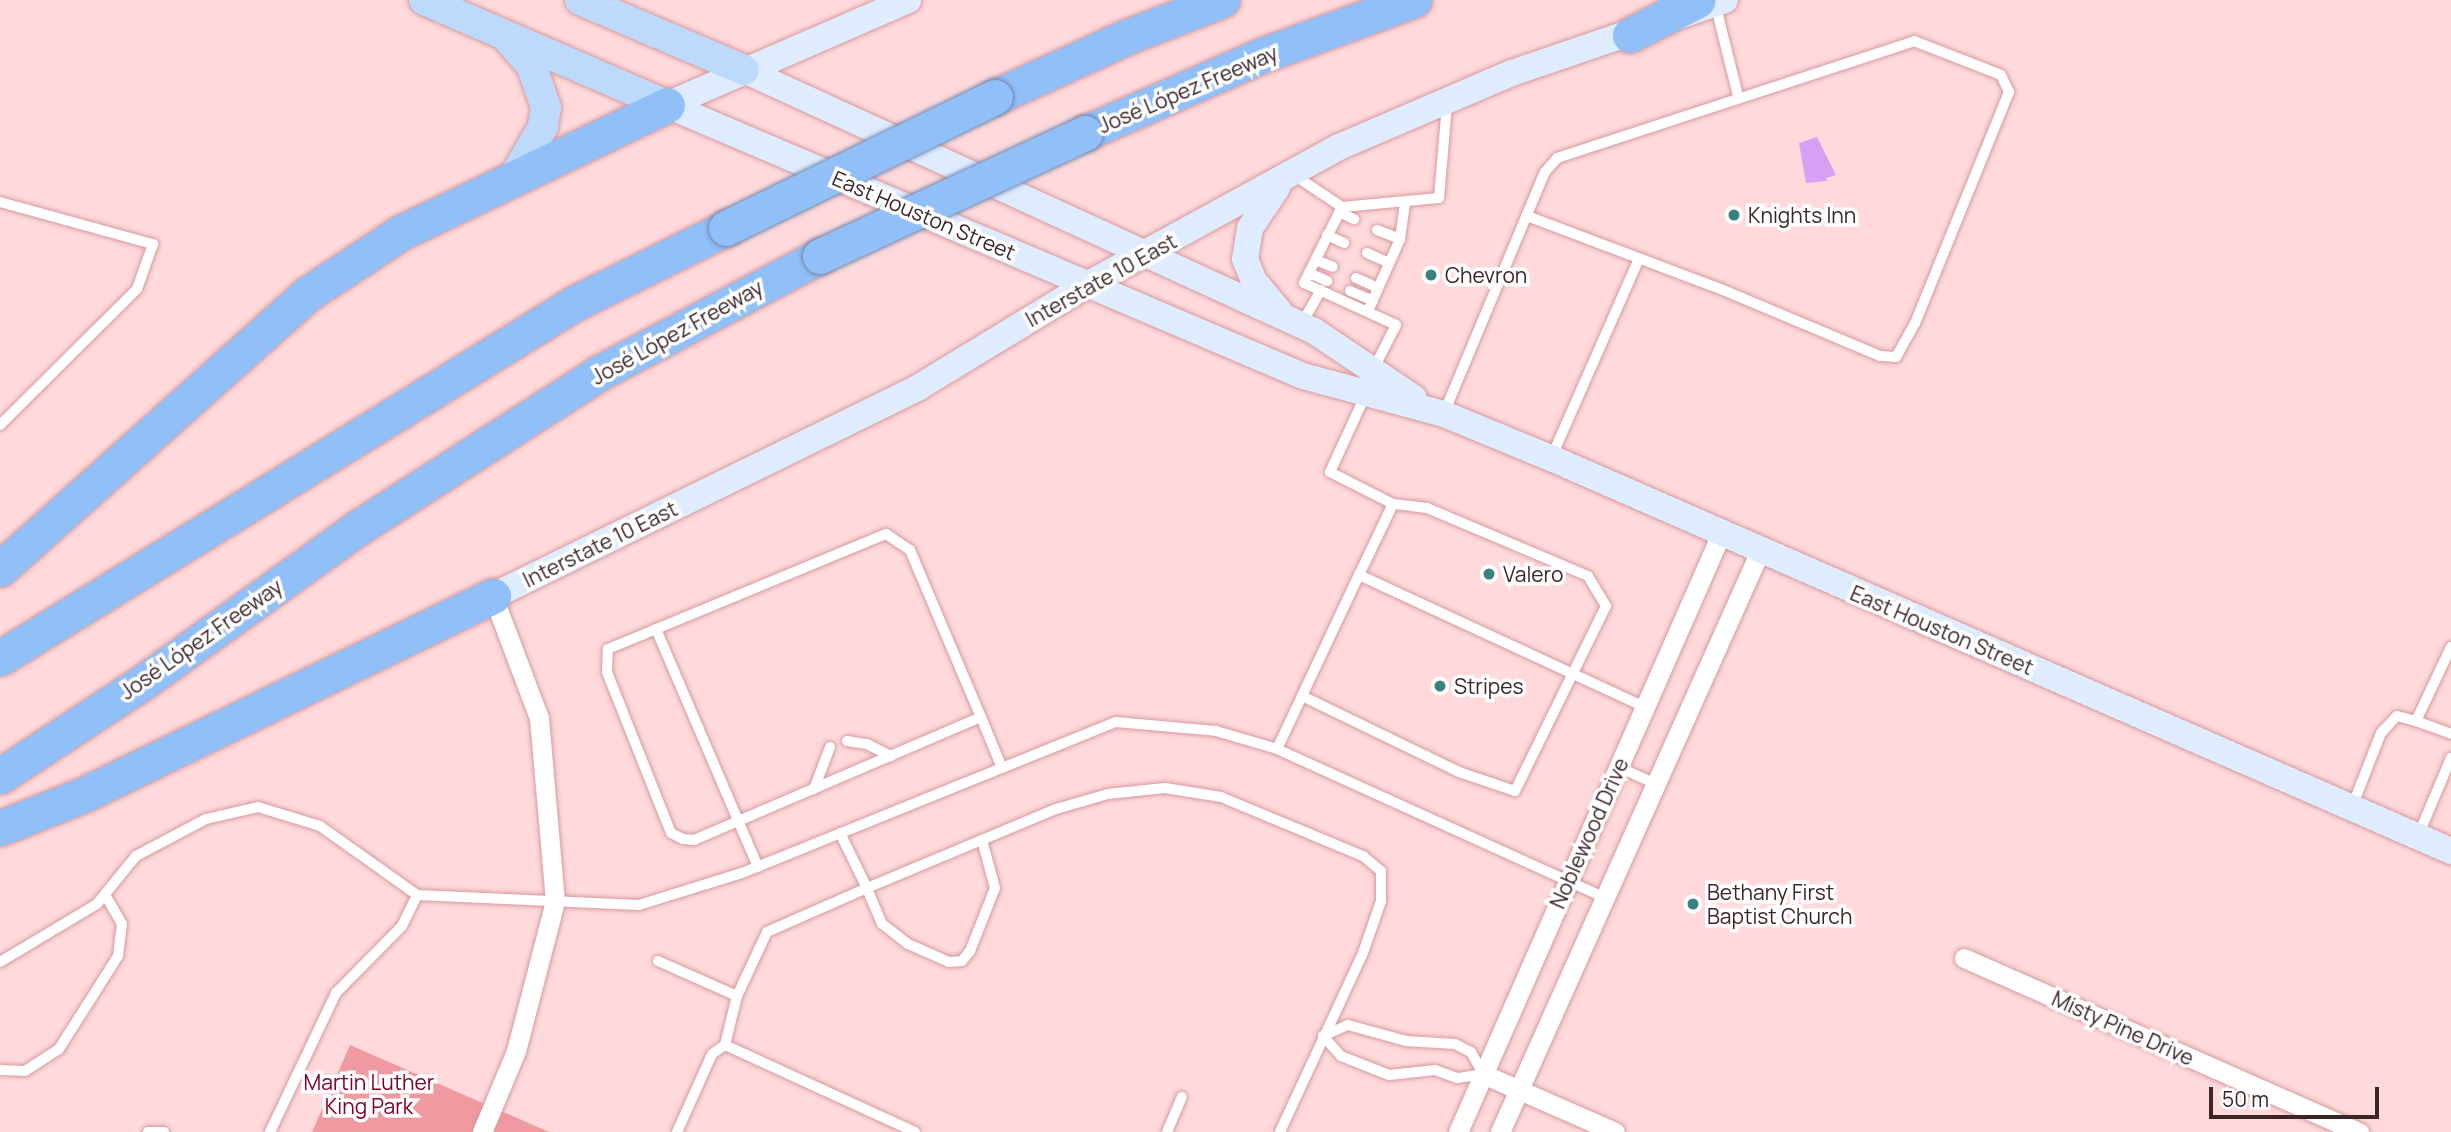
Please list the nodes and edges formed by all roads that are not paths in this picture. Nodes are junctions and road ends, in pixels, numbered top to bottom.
1 (424, 0) edge
2 (580, 0) edge
3 (908, 0) edge
4 (1223, 0) edge
5 (1415, 0) edge
6 (1713, 1) edge
7 (1630, 35) joint
8 (506, 37) junction
9 (744, 70) junction
10 (1738, 96) junction
11 (1447, 101) junction
12 (667, 105) junction
13 (515, 175) junction
14 (1288, 178) junction
15 (0, 202) edge
16 (1405, 202) junction
17 (1340, 209) junction
18 (1527, 216) junction
19 (1354, 219) dead end
20 (1377, 230) dead end
21 (1327, 236) junction
22 (1400, 239) junction
23 (1344, 243) dead end
24 (1149, 253) junction
25 (1367, 253) dead end
26 (1316, 260) junction
27 (1638, 261) junction
28 (1389, 263) junction
29 (1333, 267) dead end
30 (1356, 278) dead end
31 (1085, 286) junction
32 (1324, 286) junction
33 (1378, 288) junction
34 (1350, 291) dead end
35 (1370, 306) junction
36 (1293, 321) junction
37 (1370, 382) junction
38 (1438, 412) junction
39 (0, 425) edge
40 (1551, 458) junction
41 (1393, 503) junction
42 (1721, 534) junction
43 (1760, 551) junction
44 (0, 569) edge
45 (1359, 575) junction
46 (493, 596) junction
47 (656, 629) junction
48 (2451, 647) edge
49 (0, 658) edge
50 (1571, 674) junction
51 (1302, 696) junction
52 (1645, 707) junction
53 (981, 717) junction
54 (2416, 721) junction
55 (2451, 734) edge
56 (847, 741) dead end
57 (830, 747) dead end
58 (1277, 749) junction
59 (891, 756) junction
60 (2451, 758) edge
61 (1618, 767) junction
62 (1003, 768) junction
63 (0, 776) edge
64 (1656, 784) junction
65 (814, 789) junction
66 (2352, 807) junction
67 (738, 822) junction
68 (0, 828) edge
69 (840, 833) junction
70 (2418, 837) junction
71 (982, 841) junction
72 (2451, 851) edge
73 (758, 867) junction
74 (1568, 882) junction
75 (867, 888) junction
76 (105, 894) junction
77 (417, 895) junction
78 (1605, 898) junction
79 (555, 901) junction
80 (1964, 958) dead end
81 (658, 961) dead end
82 (0, 962) edge
83 (737, 996) junction
84 (1323, 1036) junction
85 (725, 1045) junction
86 (0, 1070) edge
87 (1483, 1074) junction
88 (1519, 1090) junction
89 (1182, 1097) dead end
90 (148, 1132) edge
91 (164, 1132) edge
92 (270, 1132) edge
93 (482, 1132) edge
94 (677, 1132) edge
95 (915, 1132) edge
96 (1167, 1132) edge
97 (1280, 1132) edge
98 (1458, 1132) edge
99 (1500, 1132) edge
100 (1615, 1132) edge
101 (2359, 1132) edge

1 - 8 main road, East Houston Street
2 - 9 main road, East Houston Street
3 - 9 main road
4 - 49 highway, bridge
5 - 63 highway, José López Freeway, bridge
6 - 7 highway
6 - 10 lane
7 - 11 main road, Interstate 10 East
8 - 12 main road, East Houston Street
8 - 13 main road
9 - 12 main road
9 - 24 main road, East Houston Street
10 - 18 lane
10 - 27 lane
11 - 14 main road, Interstate 10 East
11 - 16 lane
12 - 13 highway
12 - 31 main road, East Houston Street
13 - 44 highway
14 - 17 lane
14 - 24 main road, Interstate 10 East
14 - 36 main road
15 - 39 lane
16 - 17 lane
16 - 22 lane
17 - 19 lane
17 - 21 lane
18 - 27 lane
18 - 38 lane
20 - 22 lane
21 - 23 lane
21 - 26 lane
22 - 28 lane
24 - 31 main road, Interstate 10 East
24 - 36 main road, East Houston Street
25 - 28 lane
26 - 29 lane
26 - 32 lane
27 - 40 lane
28 - 33 lane
30 - 33 lane
31 - 37 main road, East Houston Street
31 - 46 main road, Interstate 10 East
32 - 35 lane
32 - 36 lane
33 - 35 lane
34 - 35 lane
35 - 37 lane
36 - 37 main road, East Houston Street
37 - 38 main road, East Houston Street
37 - 41 lane
38 - 40 main road, East Houston Street
40 - 42 main road, East Houston Street
41 - 45 lane
41 - 50 lane
42 - 43 main road, East Houston Street
42 - 52 street, Noblewood Drive
43 - 64 street, Noblewood Drive
43 - 66 main road, East Houston Street
45 - 50 lane
45 - 51 lane
46 - 68 highway
46 - 79 street
47 - 53 lane
47 - 67 lane
47 - 67 lane
48 - 54 lane
50 - 51 lane
50 - 52 lane
51 - 58 lane
52 - 61 street, Noblewood Drive
53 - 59 lane
53 - 62 lane
54 - 55 lane
54 - 66 lane
56 - 59 lane
57 - 65 lane
58 - 62 lane
58 - 74 lane
59 - 65 lane
60 - 70 lane
61 - 64 lane
61 - 74 street, Noblewood Drive
62 - 69 lane
64 - 78 street, Noblewood Drive
65 - 67 lane
66 - 70 main road, East Houston Street
67 - 73 lane
69 - 73 lane
69 - 75 lane
70 - 72 main road, East Houston Street
71 - 75 lane
71 - 75 lane
71 - 84 lane
73 - 79 lane
74 - 78 lane
74 - 87 street, Noblewood Drive
75 - 83 lane
76 - 77 lane
76 - 82 lane
76 - 86 lane
77 - 79 lane
77 - 92 lane
78 - 88 street, Noblewood Drive
79 - 93 street
80 - 101 street, Misty Pine Drive
81 - 83 lane
83 - 85 lane
84 - 87 lane
84 - 87 lane
84 - 97 lane
85 - 94 lane
85 - 95 lane
87 - 88 street
87 - 98 street, Noblewood Drive
88 - 99 street, Noblewood Drive
88 - 100 street
89 - 96 lane
90 - 91 lane

